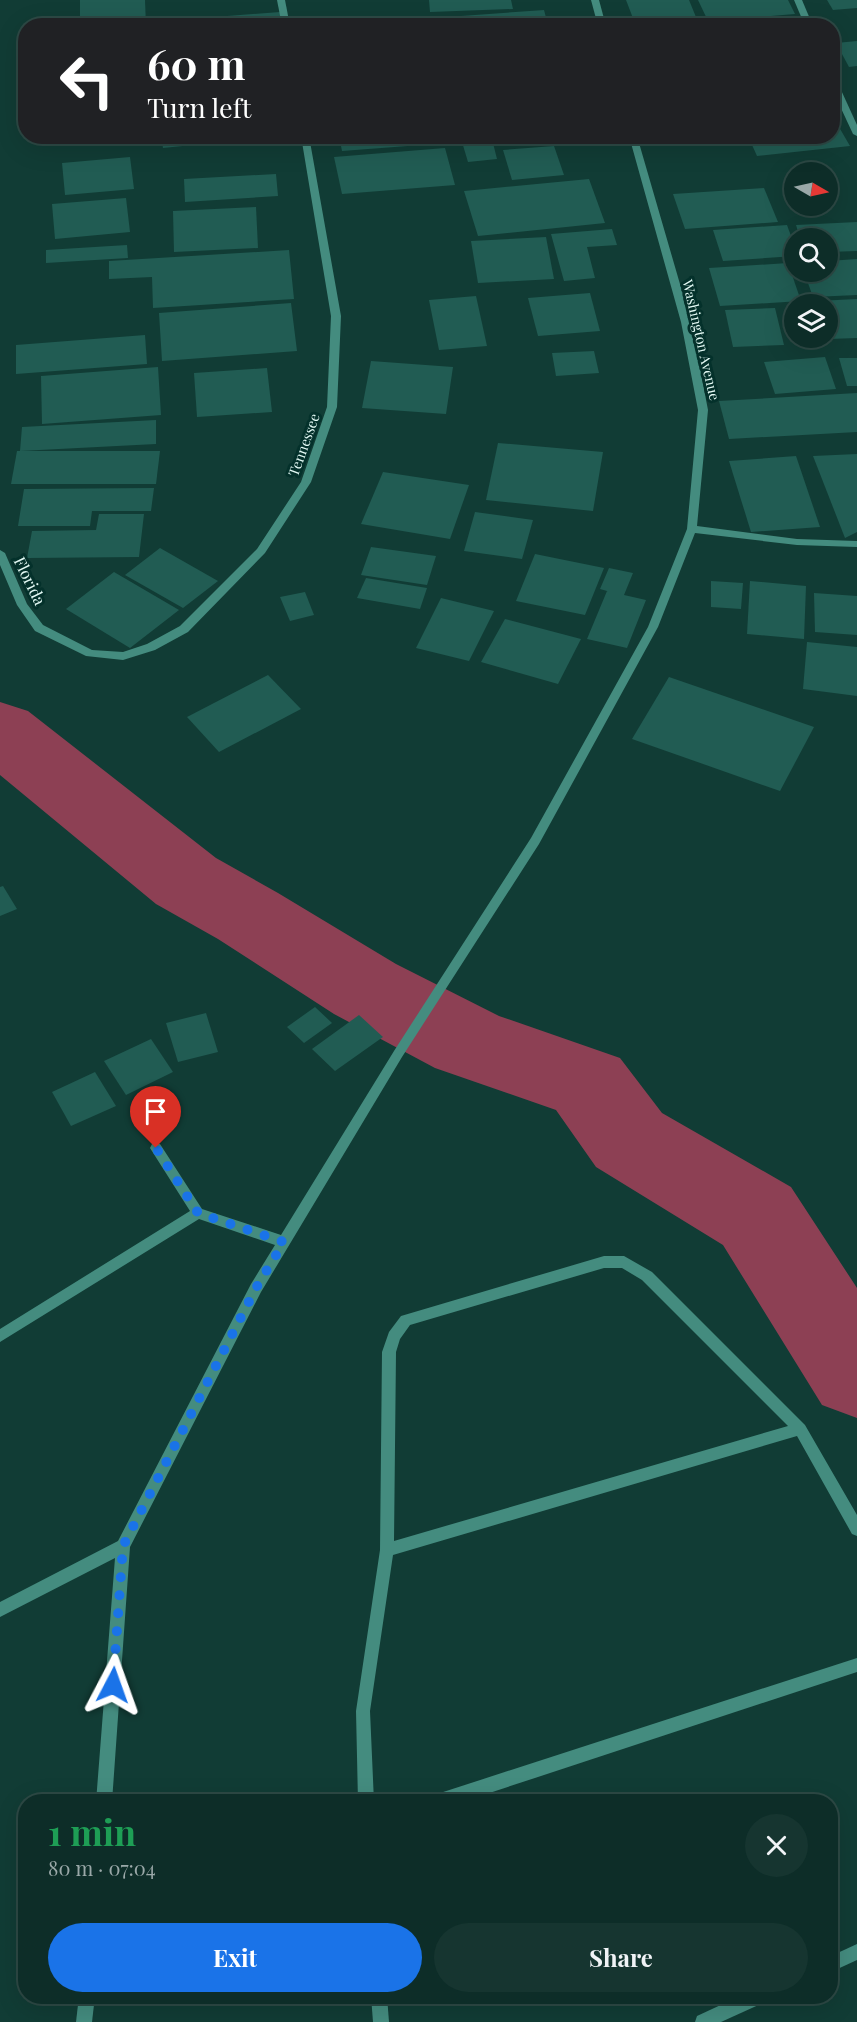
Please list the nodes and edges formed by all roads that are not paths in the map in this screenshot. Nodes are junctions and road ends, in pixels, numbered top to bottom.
1 (281, 0) edge
2 (595, 0) edge
3 (798, 0) edge
4 (284, 18) edge
5 (600, 18) edge
6 (806, 18) edge
7 (840, 97) edge
8 (857, 134) edge
9 (306, 144) edge
10 (635, 144) edge
11 (692, 529) junction
12 (857, 544) edge
13 (0, 553) edge
14 (64, 641) joint
15 (156, 1148) dead end
16 (198, 1213) junction
17 (284, 1242) junction
18 (0, 1336) edge
19 (800, 1429) junction
20 (857, 1529) edge
21 (123, 1546) junction
22 (387, 1551) junction
23 (0, 1610) edge
24 (857, 1665) edge
25 (105, 1794) edge
26 (366, 1794) edge
27 (462, 1794) edge
28 (857, 1952) edge
29 (838, 1961) edge
30 (86, 2004) edge
31 (380, 2004) edge
32 (742, 2004) edge
33 (84, 2022) edge
34 (381, 2022) edge
35 (703, 2022) edge

1 - 4 street
2 - 5 street
3 - 6 street
7 - 8 street
9 - 14 street, Tennessee
10 - 11 street, Washington Avenue
11 - 12 street
11 - 17 street, Washington Avenue
13 - 14 street, Florida
15 - 16 street
16 - 17 street
16 - 18 street
17 - 21 street, Washington Avenue
19 - 20 street
19 - 22 street
19 - 22 street
21 - 23 street
21 - 25 street
22 - 26 street
24 - 27 street
28 - 29 street
30 - 33 street
31 - 34 street
32 - 35 street

